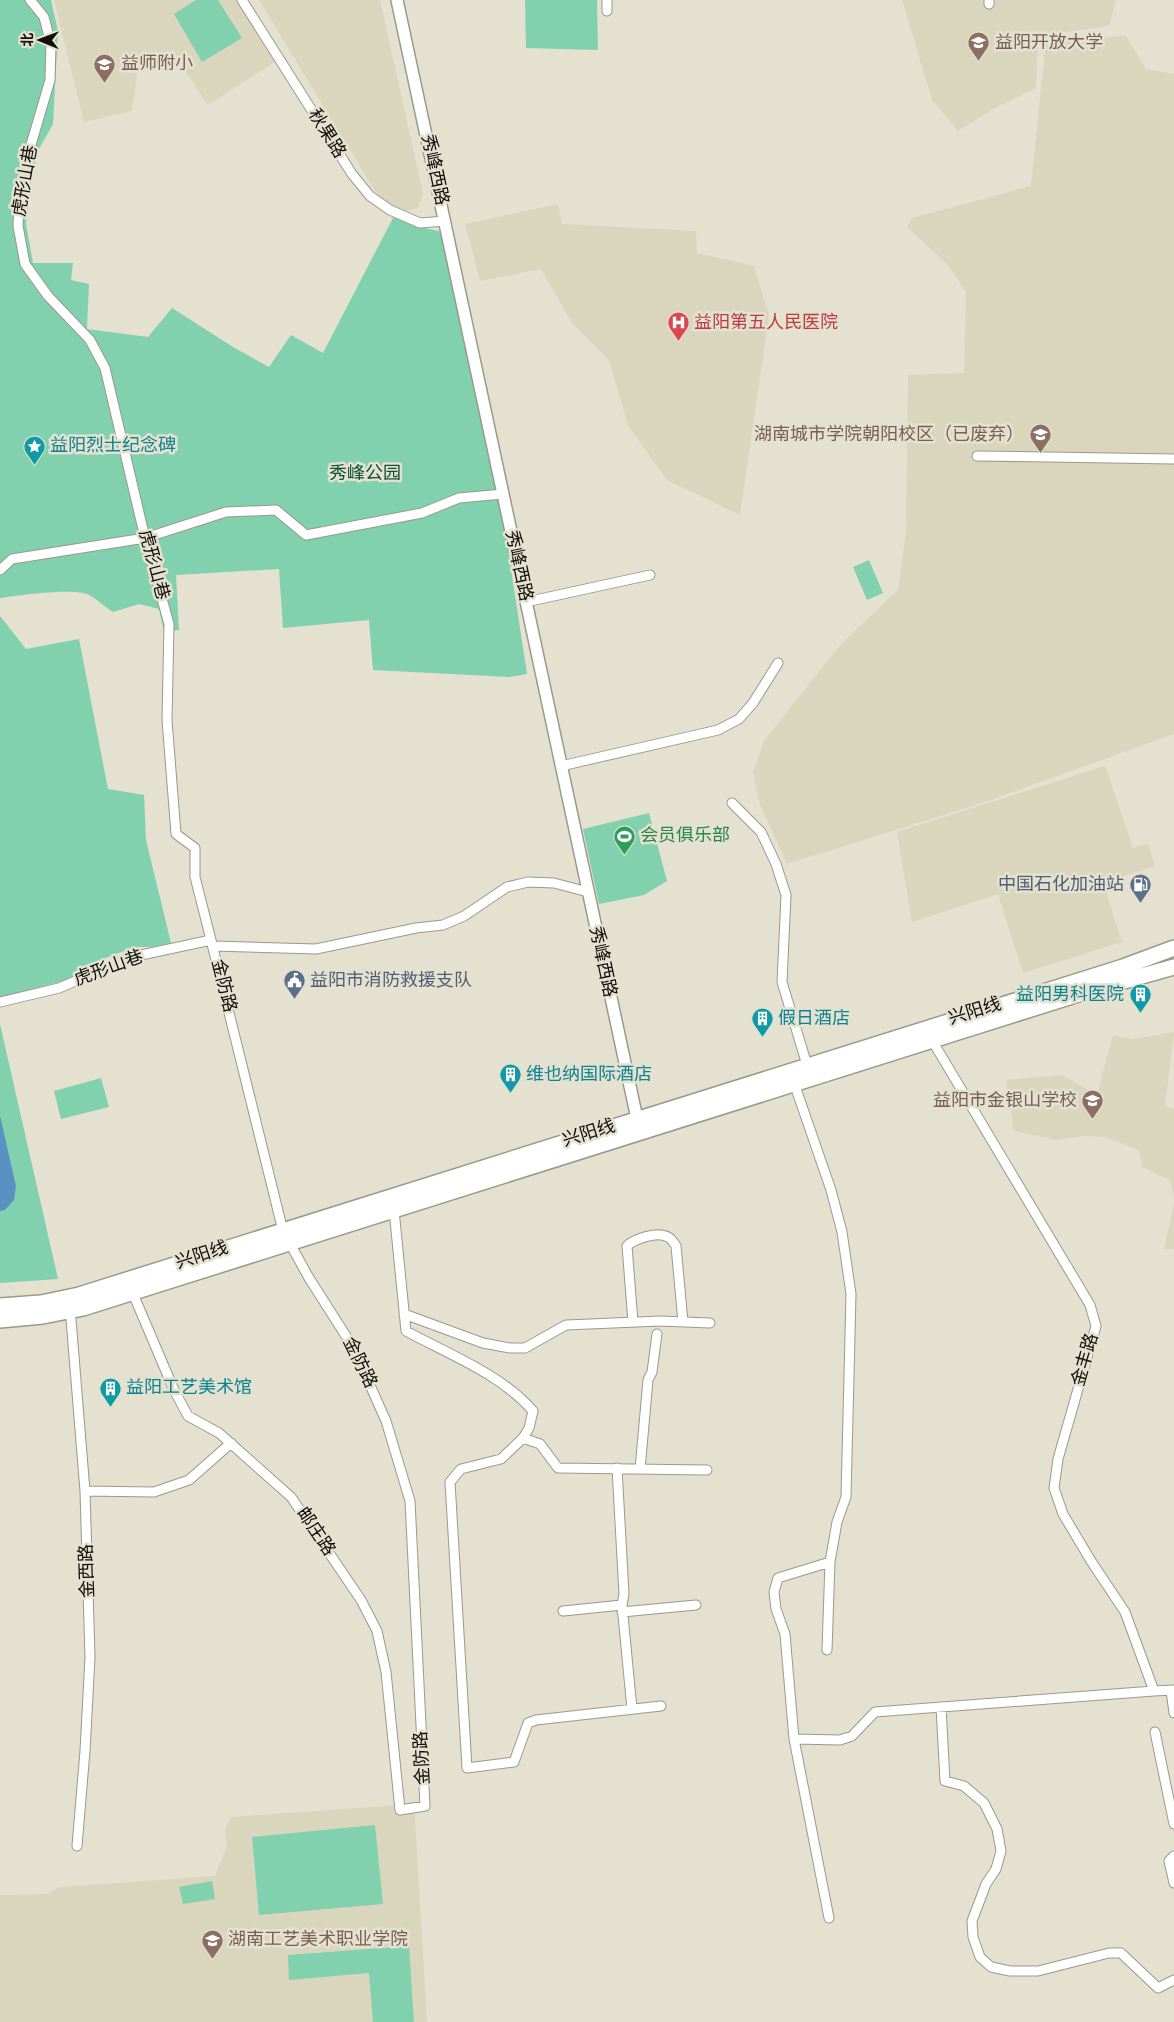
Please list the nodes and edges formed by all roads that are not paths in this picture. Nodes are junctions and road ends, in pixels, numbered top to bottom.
1 (30, 0) edge
2 (242, 0) edge
3 (397, 0) edge
4 (607, 0) edge
5 (607, 11) dead end
6 (444, 221) junction
7 (977, 456) dead end
8 (1174, 460) edge
9 (503, 494) junction
10 (144, 538) junction
11 (0, 570) edge
12 (650, 575) dead end
13 (526, 602) junction
14 (778, 663) dead end
15 (561, 766) junction
16 (732, 803) dead end
17 (588, 892) junction
18 (212, 943) junction
19 (1174, 948) edge
20 (1174, 967) edge
21 (0, 1002) edge
22 (928, 1034) junction
23 (807, 1065) junction
24 (794, 1083) junction
25 (638, 1126) junction
26 (394, 1210) junction
27 (286, 1237) junction
28 (130, 1286) junction
29 (70, 1304) junction
30 (0, 1306) edge
31 (404, 1314) junction
32 (0, 1320) edge
33 (633, 1322) junction
34 (682, 1322) junction
35 (710, 1323) dead end
36 (657, 1334) dead end
37 (523, 1438) junction
38 (231, 1443) junction
39 (617, 1468) junction
40 (640, 1468) junction
41 (707, 1470) dead end
42 (86, 1491) junction
43 (830, 1562) junction
44 (696, 1605) dead end
45 (622, 1608) junction
46 (563, 1611) dead end
47 (826, 1650) dead end
48 (1172, 1690) edge
49 (1154, 1691) junction
50 (661, 1706) dead end
51 (941, 1706) junction
52 (632, 1709) junction
53 (1174, 1713) edge
54 (1155, 1732) dead end
55 (794, 1738) junction
56 (425, 1806) joint
57 (1174, 1824) edge
58 (77, 1846) dead end
59 (1174, 1856) edge
60 (1174, 1884) edge
61 (829, 1918) dead end
62 (1174, 1980) edge

1 - 10 street, 虎形山巷
2 - 6 street, 秋果路
3 - 6 street, 秀峰西路
4 - 5 street
6 - 9 street, 秀峰西路
7 - 8 street
9 - 10 street
9 - 13 street, 秀峰西路
10 - 11 street
10 - 18 street, 虎形山巷
12 - 13 street
13 - 15 street, 秀峰西路
14 - 15 street
15 - 17 street, 秀峰西路
16 - 23 street
17 - 18 street
17 - 25 street, 秀峰西路
18 - 21 street, 虎形山巷
18 - 27 street, 金防路
19 - 22 highway, 兴阳线
20 - 22 highway, 兴阳线
22 - 23 highway, 兴阳线
22 - 24 highway, 兴阳线
22 - 49 street, 金丰路
23 - 25 highway, 兴阳线
24 - 25 highway, 兴阳线
24 - 43 street
25 - 26 highway, 兴阳线
25 - 27 highway, 兴阳线
26 - 27 highway, 兴阳线
26 - 31 street
27 - 28 highway, 兴阳线
27 - 56 street, 金防路
28 - 29 highway, 兴阳线
28 - 38 street, 邮庄路
29 - 30 highway, 兴阳线
29 - 32 highway, 兴阳线
29 - 42 street, 金西路
31 - 33 street
31 - 37 street
33 - 34 street
33 - 34 street
34 - 35 street
36 - 40 street
37 - 39 street
37 - 52 street
38 - 42 street
38 - 56 street, 邮庄路
39 - 40 street
39 - 45 street
40 - 41 street
42 - 58 street, 金西路
43 - 47 street
43 - 55 street
44 - 45 street
45 - 46 street
45 - 52 street
48 - 49 street
48 - 53 street
49 - 51 street
50 - 52 street
51 - 55 street
51 - 62 street
54 - 57 street
55 - 61 street
59 - 60 street

